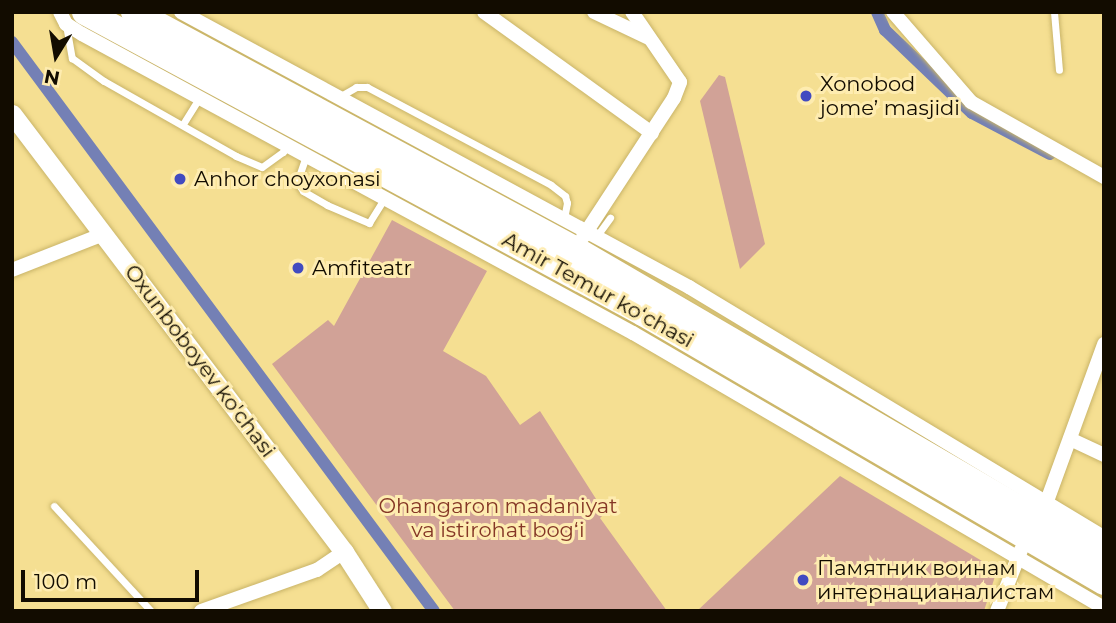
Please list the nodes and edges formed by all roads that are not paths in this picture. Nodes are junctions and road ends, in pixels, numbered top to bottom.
1 (134, 12) edge
2 (181, 12) edge
3 (484, 12) edge
4 (594, 12) edge
5 (632, 12) edge
6 (893, 12) edge
7 (1054, 12) edge
8 (70, 16) edge
9 (652, 39) junction
10 (1059, 70) dead end
11 (199, 97) junction
12 (343, 100) junction
13 (310, 107) junction
14 (12, 114) edge
15 (183, 124) junction
16 (652, 134) junction
17 (286, 145) junction
18 (307, 156) junction
19 (1104, 177) edge
20 (385, 197) junction
21 (610, 218) dead end
22 (564, 219) junction
23 (104, 234) junction
24 (586, 240) junction
25 (12, 270) edge
26 (1104, 344) edge
27 (1070, 439) junction
28 (1104, 455) edge
29 (54, 506) dead end
30 (1033, 530) junction
31 (1104, 537) edge
32 (344, 552) junction
33 (1104, 558) edge
34 (1104, 582) edge
35 (1104, 608) edge
36 (151, 611) edge
37 (201, 611) edge
38 (382, 611) edge
39 (997, 611) edge

1 - 13 highway, Amir Temur koʻchasi
2 - 12 street
3 - 16 street
4 - 9 street
5 - 9 street
6 - 19 street
7 - 10 lane
8 - 11 street
8 - 15 lane
8 - 30 highway, Amir Temur koʻchasi
9 - 16 street
11 - 15 lane
11 - 17 street
12 - 13 street
12 - 22 street
12 - 22 lane
13 - 24 highway, Amir Temur koʻchasi
14 - 23 main road, Oxunboboyev ko'chasi
15 - 17 lane
16 - 24 street
17 - 18 street
18 - 20 street
18 - 20 lane
20 - 30 street
21 - 24 lane
22 - 24 street
23 - 25 street
23 - 32 main road, Oxunboboyev ko'chasi
24 - 30 highway, Amir Temur koʻchasi
26 - 27 street
27 - 28 street
27 - 30 street
29 - 36 lane
30 - 31 street
30 - 33 highway, Amir Temur koʻchasi
30 - 34 highway, Amir Temur koʻchasi
30 - 35 street
30 - 39 street
32 - 37 street
32 - 38 main road, Oxunboboyev ko'chasi

